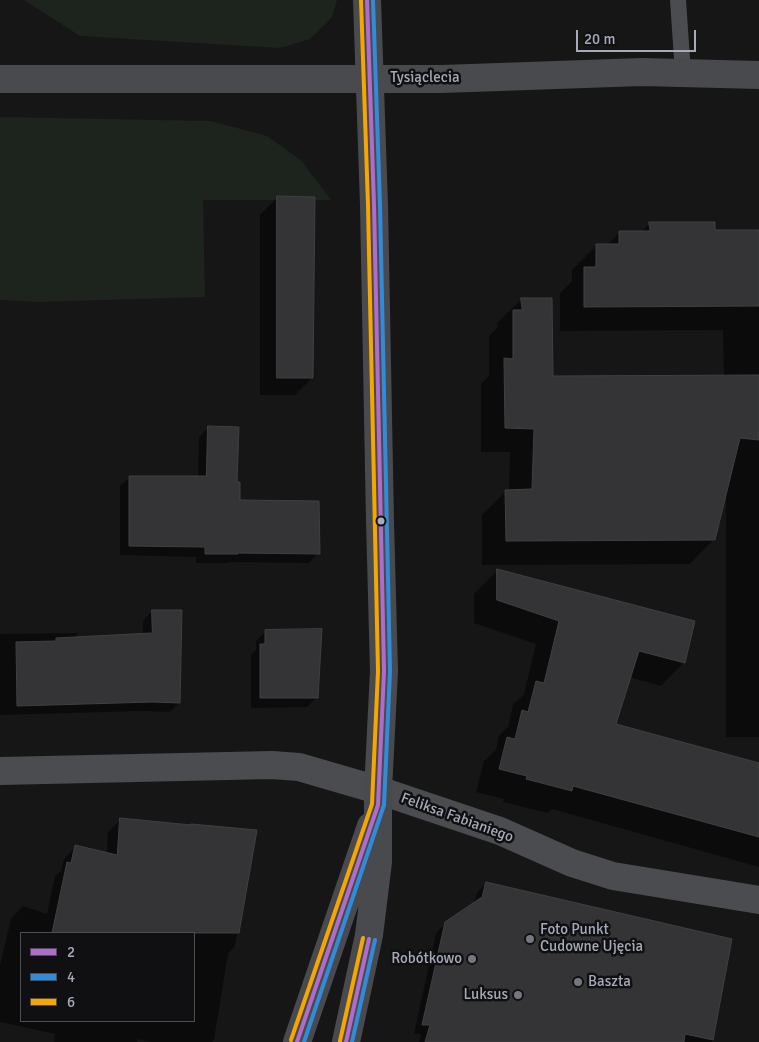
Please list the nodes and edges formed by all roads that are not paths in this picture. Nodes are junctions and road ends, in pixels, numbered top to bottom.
1 (367, 0) edge
2 (678, 0) edge
3 (683, 73) junction
4 (759, 75) edge
5 (369, 78) junction
6 (0, 79) edge
7 (0, 771) edge
8 (378, 798) junction
9 (759, 900) edge
10 (297, 1042) edge
11 (346, 1042) edge

1 - 5 street
2 - 3 lane
3 - 4 street, Tysiąclecia
3 - 5 street, Tysiąclecia
5 - 6 street, Tysiąclecia
5 - 8 street
7 - 8 street, Feliksa Fabianiego
8 - 9 street, Feliksa Fabianiego
8 - 10 street
8 - 11 street

